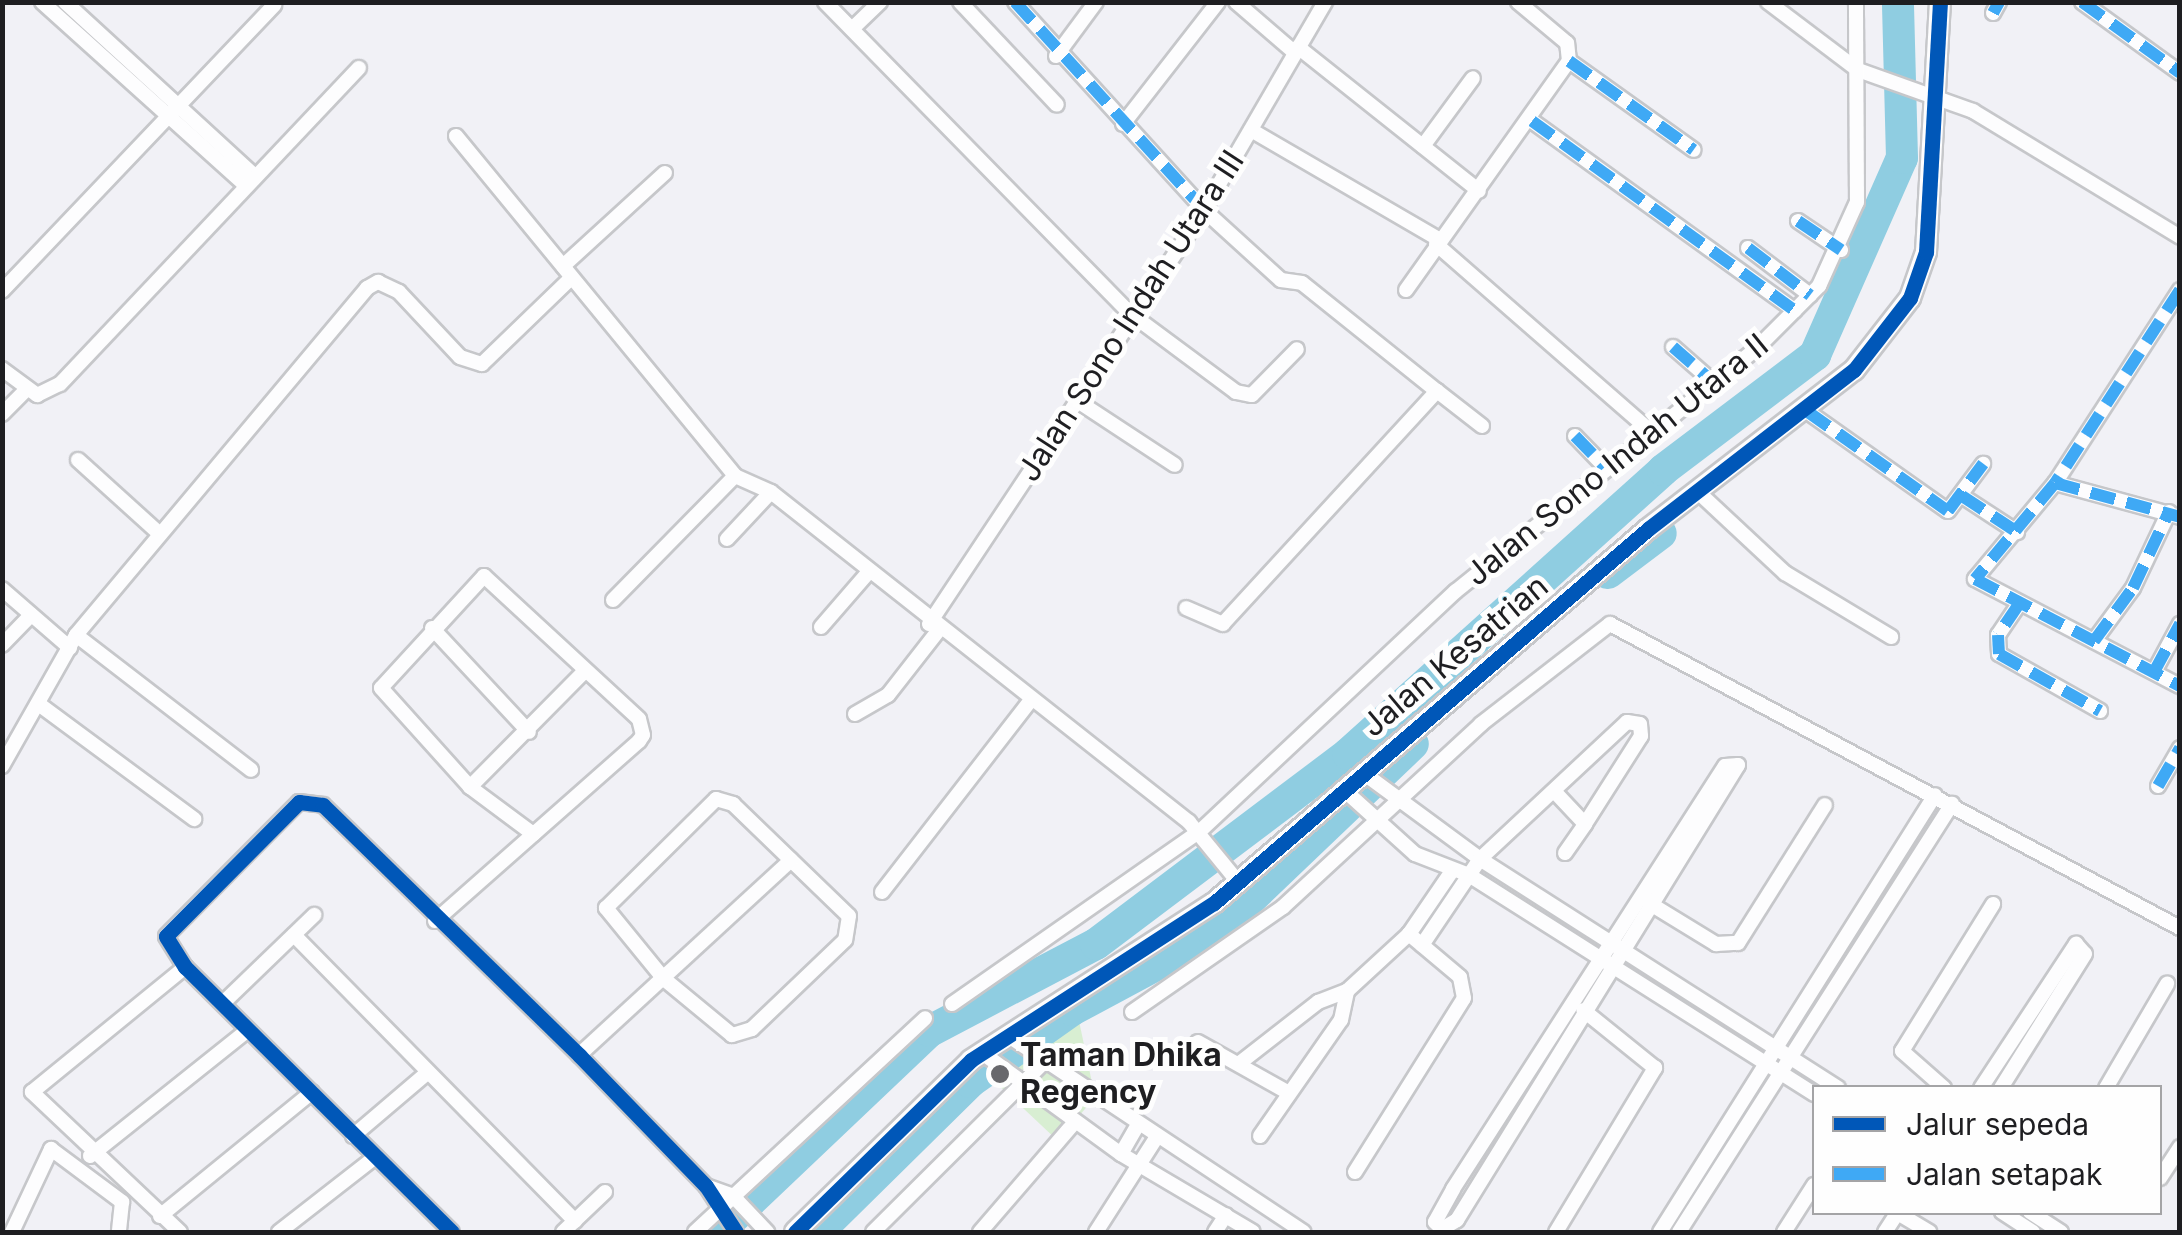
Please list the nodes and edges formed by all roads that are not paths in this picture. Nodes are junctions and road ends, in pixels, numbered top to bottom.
1 (42, 2) edge
2 (65, 2) edge
3 (825, 2) edge
4 (880, 2) edge
5 (960, 2) edge
6 (1016, 2) edge
7 (1096, 2) edge
8 (1218, 2) edge
9 (1236, 2) edge
10 (1325, 2) edge
11 (1518, 2) edge
12 (1768, 2) edge
13 (1856, 2) edge
14 (1940, 2) edge
15 (2082, 2) edge
16 (274, 5) edge
17 (852, 29) junction
18 (1296, 50) junction
19 (1056, 56) junction
20 (1569, 60) junction
21 (358, 68) dead end
22 (1864, 72) junction
23 (2180, 74) edge
24 (1473, 78) dead end
25 (1939, 96) junction
26 (1057, 105) dead end
27 (173, 109) junction
28 (1532, 120) junction
29 (1124, 124) junction
30 (1252, 130) junction
31 (456, 136) dead end
32 (1423, 146) junction
33 (1694, 150) dead end
34 (665, 174) dead end
35 (250, 181) junction
36 (1480, 191) junction
37 (1204, 210) junction
38 (1798, 221) dead end
39 (2180, 236) edge
40 (1438, 242) junction
41 (1748, 248) dead end
42 (1842, 250) junction
43 (567, 273) junction
44 (1406, 290) dead end
45 (2180, 290) edge
46 (2, 292) edge
47 (1810, 295) junction
48 (1795, 310) junction
49 (1130, 314) junction
50 (1673, 347) dead end
51 (1297, 348) dead end
52 (2, 369) edge
53 (1713, 382) junction
54 (25, 391) junction
55 (1437, 392) junction
56 (1076, 400) junction
57 (1808, 412) junction
58 (2, 414) edge
59 (1482, 426) dead end
60 (1650, 431) junction
61 (1574, 436) dead end
62 (78, 460) dead end
63 (1983, 464) dead end
64 (1175, 466) dead end
65 (1605, 466) junction
66 (735, 476) junction
67 (2055, 483) junction
68 (771, 492) junction
69 (1698, 492) junction
70 (1962, 496) junction
71 (2174, 515) edge
72 (2018, 532) junction
73 (160, 534) junction
74 (727, 539) dead end
75 (866, 575) junction
76 (2, 589) edge
77 (612, 600) dead end
78 (2019, 604) junction
79 (1186, 608) dead end
80 (31, 614) junction
81 (2180, 624) edge
82 (821, 627) dead end
83 (432, 628) junction
84 (933, 628) junction
85 (1891, 638) dead end
86 (73, 641) junction
87 (2094, 641) junction
88 (2, 645) edge
89 (2154, 672) junction
90 (582, 674) junction
91 (2180, 686) edge
92 (1030, 702) junction
93 (40, 705) junction
94 (2100, 711) dead end
95 (855, 714) dead end
96 (528, 732) junction
97 (2180, 748) edge
98 (2, 766) edge
99 (252, 770) dead end
100 (1364, 774) junction
101 (2158, 786) dead end
102 (470, 787) junction
103 (1554, 791) junction
104 (1345, 793) junction
105 (1934, 795) junction
106 (1401, 803) junction
107 (1952, 804) junction
108 (1825, 805) dead end
109 (194, 819) dead end
110 (1585, 824) junction
111 (1378, 825) junction
112 (1199, 832) junction
113 (532, 834) junction
114 (1566, 853) dead end
115 (1480, 859) junction
116 (791, 860) junction
117 (1452, 871) junction
118 (1469, 875) junction
119 (1235, 877) junction
120 (882, 892) dead end
121 (1640, 897) junction
122 (1993, 904) dead end
123 (1656, 907) junction
124 (314, 915) dead end
125 (435, 920) junction
126 (2180, 928) edge
127 (294, 934) junction
128 (1409, 934) junction
129 (1858, 937) junction
130 (1610, 943) junction
131 (1422, 945) junction
132 (1625, 952) junction
133 (1602, 958) junction
134 (185, 966) junction
135 (1616, 966) junction
136 (664, 979) junction
137 (2168, 984) dead end
138 (1347, 992) junction
139 (2040, 993) junction
140 (2054, 1003) junction
141 (222, 1004) junction
142 (952, 1004) dead end
143 (1574, 1004) junction
144 (1132, 1012) dead end
145 (1587, 1013) junction
146 (924, 1018) dead end
147 (248, 1030) junction
148 (1010, 1038) junction
149 (1198, 1042) dead end
150 (1785, 1053) junction
151 (580, 1054) junction
152 (986, 1056) junction
153 (1043, 1062) junction
154 (1241, 1062) junction
155 (1769, 1064) junction
156 (427, 1073) junction
157 (1783, 1073) junction
158 (1833, 1085) edge
159 (1941, 1085) edge
160 (1982, 1085) edge
161 (2003, 1085) edge
162 (2108, 1085) edge
163 (1024, 1087) junction
164 (312, 1092) junction
165 (1287, 1092) junction
166 (1812, 1093) edge
167 (1074, 1122) junction
168 (1138, 1125) junction
169 (1490, 1132) junction
170 (353, 1136) junction
171 (1260, 1136) dead end
172 (1156, 1138) junction
173 (1504, 1142) junction
174 (2180, 1147) edge
175 (1121, 1154) junction
176 (90, 1156) junction
177 (374, 1158) junction
178 (1139, 1165) junction
179 (1356, 1172) dead end
180 (2162, 1175) edge
181 (706, 1186) junction
182 (1812, 1188) edge
183 (605, 1192) dead end
184 (737, 1202) junction
185 (1684, 1209) junction
186 (1226, 1215) junction
187 (2007, 1215) edge
188 (2035, 1215) edge
189 (160, 1216) junction
190 (576, 1220) junction
191 (726, 1222) edge
192 (1915, 1223) edge
193 (442, 1229) edge
194 (12, 1232) edge
195 (119, 1232) edge
196 (180, 1232) edge
197 (279, 1232) edge
198 (563, 1232) edge
199 (695, 1232) edge
200 (767, 1232) edge
201 (795, 1232) edge
202 (873, 1232) edge
203 (980, 1232) edge
204 (1096, 1232) edge
205 (1215, 1232) edge
206 (1253, 1232) edge
207 (1304, 1232) edge
208 (1556, 1232) edge
209 (1660, 1232) edge
210 (1679, 1232) edge
211 (1784, 1232) edge
212 (1929, 1232) edge
213 (2033, 1232) edge
214 (2061, 1232) edge

1 - 27 street
2 - 27 street
3 - 17 street
4 - 17 street
5 - 26 street
6 - 19 street
7 - 19 street
8 - 29 street
9 - 18 street
10 - 18 street, Jalan Sono Indah Utara III
11 - 20 street
12 - 22 street
13 - 22 street, Jalan Sono Indah Utara II
14 - 25 street, Jalan Kesatrian
15 - 23 street
16 - 27 street
17 - 49 street
18 - 30 street, Jalan Sono Indah Utara III
18 - 32 street
19 - 29 street
20 - 28 street
20 - 33 street
21 - 35 street
22 - 25 street
22 - 42 street, Jalan Sono Indah Utara II
24 - 32 street
25 - 39 street
25 - 57 street, Jalan Kesatrian
27 - 35 street
27 - 46 street
28 - 36 street
28 - 48 street
29 - 37 street
30 - 37 street, Jalan Sono Indah Utara III
30 - 40 street
31 - 43 street
32 - 36 street
34 - 43 street
35 - 54 street
36 - 40 street
37 - 49 street, Jalan Sono Indah Utara III
37 - 55 street
38 - 42 street
40 - 44 street
40 - 60 street
41 - 47 street
42 - 47 street, Jalan Sono Indah Utara II
43 - 66 street
43 - 73 street
45 - 67 street
47 - 48 street, Jalan Sono Indah Utara II
48 - 53 street, Jalan Sono Indah Utara II
49 - 51 street
49 - 56 street, Jalan Sono Indah Utara III
50 - 53 street
52 - 54 street
53 - 60 street, Jalan Sono Indah Utara II
54 - 58 street
55 - 59 street
55 - 79 street
56 - 64 street
56 - 84 street, Jalan Sono Indah Utara III
57 - 69 street, Jalan Kesatrian
57 - 70 street
60 - 65 street, Jalan Sono Indah Utara II
61 - 65 street
62 - 73 street
63 - 70 street
65 - 112 street, Jalan Sono Indah Utara II
66 - 68 street
66 - 77 street
67 - 71 street
67 - 72 street
68 - 74 street
68 - 75 street
69 - 85 street
69 - 100 street, Jalan Kesatrian
70 - 72 street
71 - 87 street
72 - 78 street
73 - 86 street
75 - 82 street
75 - 84 street
76 - 80 street
78 - 87 street
78 - 94 street
80 - 86 street
80 - 88 street
81 - 89 street
83 - 90 street
83 - 96 street
83 - 102 street
84 - 92 street
84 - 95 street, Jalan Sono Indah Utara III
86 - 93 street
86 - 99 street
87 - 89 street
89 - 91 street
90 - 96 street
90 - 113 street
92 - 112 street
92 - 120 street
93 - 98 street
93 - 109 street
96 - 102 street
97 - 101 street
100 - 104 street, Jalan Kesatrian
100 - 106 street
102 - 113 street
103 - 110 street
103 - 110 street
103 - 115 street
104 - 111 street
104 - 119 street, Jalan Kesatrian
105 - 106 street
105 - 107 street
105 - 129 street
106 - 111 street
106 - 115 street
107 - 126 street
107 - 129 street
108 - 123 street
110 - 114 street
111 - 117 street
111 - 144 street
112 - 119 street
112 - 142 street, Jalan Sono Indah Utara II
113 - 125 street
115 - 118 street
115 - 130 street
116 - 136 street
116 - 136 street
116 - 136 street
117 - 118 street
117 - 128 street
118 - 131 street
118 - 133 street
119 - 148 street, Jalan Kesatrian
121 - 123 street
121 - 123 street
121 - 130 street
122 - 159 street
123 - 132 street
124 - 127 street
125 - 134 street
125 - 151 street
127 - 141 street
127 - 156 street
128 - 131 street
128 - 138 street
129 - 150 street
130 - 132 street
130 - 133 street
131 - 179 street
132 - 135 street
132 - 150 street
133 - 135 street
133 - 143 street
134 - 141 street
134 - 176 street
135 - 145 street
135 - 155 street
136 - 151 street
137 - 162 street
138 - 154 street
138 - 165 street
139 - 140 street
139 - 140 street
139 - 160 street
140 - 161 street
141 - 147 street
143 - 145 street
143 - 169 street
145 - 173 street
145 - 208 street
146 - 184 street
147 - 164 street
147 - 176 street
148 - 152 street, Jalan Kesatrian
148 - 153 street
149 - 154 street
150 - 155 street
150 - 157 street
150 - 158 street
151 - 181 street
152 - 163 street
152 - 201 street, Jalan Kesatrian
153 - 163 street
153 - 168 street
154 - 165 street
155 - 157 street
155 - 185 street
156 - 170 street
156 - 190 street
157 - 166 street
157 - 185 street
163 - 167 street
163 - 202 street
164 - 170 street
164 - 189 street
165 - 171 street
167 - 175 street
167 - 203 street
168 - 172 street
168 - 175 street
169 - 173 street
169 - 173 street
170 - 177 street
172 - 178 street
172 - 207 street
174 - 180 street
175 - 178 street
176 - 189 street
177 - 193 street
177 - 197 street
178 - 186 street
178 - 204 street
181 - 184 street
181 - 191 street
182 - 211 street
183 - 190 street
184 - 191 street
184 - 200 street
185 - 209 street
185 - 210 street
186 - 205 street
186 - 206 street
187 - 213 street
188 - 214 street
189 - 196 street
190 - 198 street
191 - 199 street
192 - 212 street
194 - 195 street

